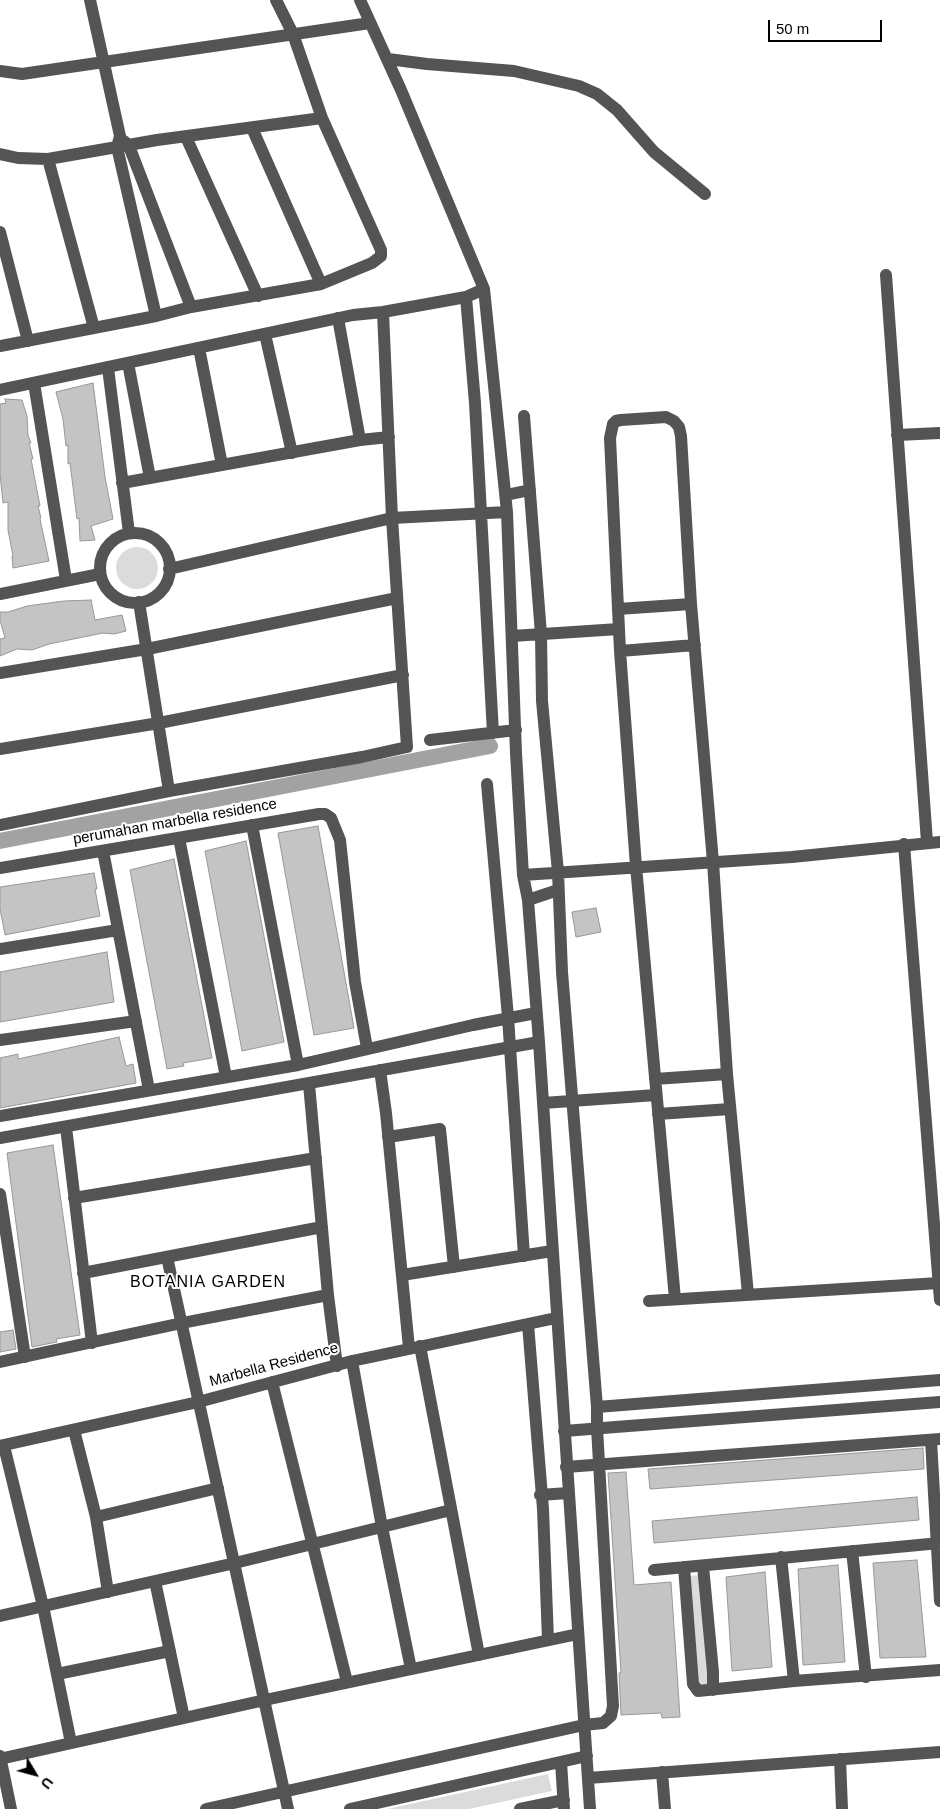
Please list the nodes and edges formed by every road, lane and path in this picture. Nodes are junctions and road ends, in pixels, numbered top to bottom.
1 (90, 0) edge
2 (276, 0) edge
3 (360, 0) edge
4 (370, 23) junction
5 (293, 34) junction
6 (388, 59) junction
7 (105, 63) junction
8 (0, 71) edge
9 (322, 118) junction
10 (252, 128) junction
11 (186, 137) junction
12 (122, 143) junction
13 (0, 154) edge
14 (48, 159) junction
15 (705, 194) dead end
16 (0, 232) edge
17 (886, 275) dead end
18 (321, 284) junction
19 (484, 289) junction
20 (258, 296) junction
21 (466, 297) junction
22 (190, 307) junction
23 (383, 312) junction
24 (156, 316) junction
25 (338, 318) junction
26 (94, 328) junction
27 (265, 334) junction
28 (28, 341) junction
29 (0, 346) edge
30 (199, 348) junction
31 (128, 364) junction
32 (108, 368) junction
33 (34, 383) junction
34 (0, 390) edge
35 (524, 416) dead end
36 (940, 433) edge
37 (897, 436) junction
38 (389, 437) junction
39 (360, 440) junction
40 (292, 453) junction
41 (222, 465) junction
42 (150, 478) junction
43 (122, 483) junction
44 (530, 490) junction
45 (506, 495) junction
46 (507, 512) junction
47 (481, 513) junction
48 (392, 518) junction
49 (129, 533) junction
50 (169, 569) junction
51 (100, 574) junction
52 (66, 580) junction
53 (0, 594) edge
54 (397, 598) junction
55 (140, 602) junction
56 (691, 604) junction
57 (618, 609) junction
58 (619, 629) junction
59 (541, 634) junction
60 (512, 636) junction
61 (695, 645) junction
62 (147, 649) junction
63 (620, 651) junction
64 (0, 673) edge
65 (403, 675) junction
66 (158, 723) junction
67 (516, 730) junction
68 (493, 733) junction
69 (430, 740) dead end
70 (0, 749) edge
71 (487, 784) dead end
72 (169, 791) junction
73 (0, 825) edge
74 (252, 825) junction
75 (179, 838) junction
76 (927, 842) junction
77 (940, 842) edge
78 (904, 844) junction
79 (103, 852) junction
80 (713, 862) junction
81 (636, 866) junction
82 (0, 868) edge
83 (558, 872) junction
84 (523, 875) junction
85 (558, 890) junction
86 (528, 900) junction
87 (118, 930) junction
88 (0, 949) edge
89 (536, 1013) junction
90 (508, 1017) junction
91 (136, 1021) junction
92 (0, 1040) edge
93 (539, 1042) junction
94 (367, 1048) junction
95 (510, 1048) junction
96 (298, 1065) junction
97 (380, 1070) junction
98 (727, 1074) junction
99 (226, 1077) junction
100 (655, 1080) junction
101 (309, 1084) junction
102 (149, 1090) junction
103 (656, 1095) junction
104 (573, 1100) junction
105 (543, 1103) junction
106 (730, 1108) junction
107 (658, 1114) junction
108 (0, 1116) edge
109 (66, 1127) junction
110 (388, 1137) junction
111 (0, 1138) edge
112 (316, 1158) junction
113 (0, 1194) edge
114 (74, 1198) junction
115 (322, 1227) junction
116 (552, 1251) junction
117 (167, 1256) junction
118 (524, 1256) junction
119 (454, 1267) junction
120 (83, 1272) junction
121 (402, 1275) junction
122 (939, 1283) junction
123 (748, 1294) junction
124 (328, 1295) junction
125 (675, 1299) junction
126 (940, 1300) edge
127 (649, 1301) dead end
128 (556, 1318) junction
129 (182, 1323) junction
130 (528, 1324) junction
131 (92, 1344) junction
132 (414, 1347) junction
133 (25, 1357) junction
134 (352, 1361) junction
135 (0, 1362) edge
136 (336, 1366) junction
137 (940, 1380) edge
138 (272, 1382) junction
139 (198, 1402) junction
140 (940, 1402) edge
141 (598, 1407) junction
142 (597, 1428) junction
143 (74, 1430) junction
144 (564, 1431) junction
145 (936, 1440) edge
146 (2, 1446) edge
147 (599, 1465) junction
148 (566, 1467) junction
149 (218, 1488) junction
150 (568, 1492) junction
151 (540, 1495) junction
152 (452, 1510) junction
153 (96, 1517) junction
154 (382, 1527) junction
155 (938, 1543) edge
156 (314, 1544) junction
157 (852, 1551) junction
158 (781, 1557) junction
159 (235, 1563) junction
160 (703, 1566) junction
161 (684, 1568) junction
162 (654, 1570) dead end
163 (155, 1581) junction
164 (108, 1592) junction
165 (940, 1601) edge
166 (42, 1606) junction
167 (0, 1616) edge
168 (578, 1634) junction
169 (548, 1640) junction
170 (170, 1651) junction
171 (479, 1655) junction
172 (411, 1669) junction
173 (940, 1670) edge
174 (57, 1674) junction
175 (866, 1677) junction
176 (347, 1682) junction
177 (794, 1682) junction
178 (713, 1690) junction
179 (265, 1700) junction
180 (184, 1718) junction
181 (584, 1725) junction
182 (71, 1744) junction
183 (940, 1752) edge
184 (586, 1756) junction
185 (0, 1758) edge
186 (840, 1759) junction
187 (561, 1762) junction
188 (662, 1772) junction
189 (588, 1778) junction
190 (285, 1791) junction
191 (564, 1804) edge
192 (12, 1809) edge
193 (206, 1809) edge
194 (288, 1809) edge
195 (350, 1809) edge
196 (520, 1809) edge
197 (590, 1809) edge
198 (665, 1809) edge
199 (842, 1809) edge

1 - 7 street
2 - 5 street
3 - 4 street
4 - 5 street
4 - 6 street
5 - 7 street
5 - 9 street
6 - 15 street
6 - 19 street
7 - 8 street
7 - 12 street
9 - 10 street
9 - 18 street
10 - 11 street
10 - 18 street
11 - 12 street
11 - 20 street
12 - 14 street
12 - 22 street
12 - 24 street
13 - 14 street
14 - 26 street
16 - 28 street
17 - 37 street
18 - 20 street
19 - 21 street
19 - 45 street
20 - 22 street
21 - 23 street
21 - 47 street
22 - 24 street
23 - 25 street
23 - 38 street
24 - 26 street
25 - 27 street
25 - 39 street
26 - 28 street
27 - 30 street
27 - 40 street
28 - 29 street
30 - 31 street
30 - 41 street
31 - 32 street
31 - 42 street
32 - 33 street
32 - 43 street
33 - 34 street
33 - 52 street
35 - 44 street
36 - 37 street
37 - 76 street
38 - 39 street
38 - 48 street
39 - 40 street
40 - 41 street
41 - 42 street
42 - 43 street
43 - 49 street
44 - 45 street
44 - 59 street
45 - 46 street
46 - 47 street
46 - 60 street
47 - 48 street
47 - 68 street
48 - 50 street
48 - 54 street
49 - 50 street
49 - 51 street
50 - 55 street
51 - 52 street
51 - 55 street
52 - 53 street
54 - 62 street
54 - 65 street
55 - 62 street
56 - 57 street
56 - 57 street
56 - 61 street
57 - 58 street
58 - 59 street
58 - 63 street
59 - 60 street
59 - 83 street
60 - 67 street
61 - 63 street
61 - 80 street
62 - 64 street
62 - 66 street
63 - 81 street
65 - 66 street
65 - 72 street
66 - 70 street
66 - 72 street
67 - 68 street
67 - 84 street
68 - 69 street
71 - 90 street
72 - 73 street
74 - 75 street, perumahan marbella residence
74 - 94 street, perumahan marbella residence
74 - 96 street
75 - 79 street, perumahan marbella residence
75 - 99 street
76 - 77 street
76 - 78 street
78 - 80 street
78 - 122 street
79 - 82 street, perumahan marbella residence
79 - 87 street
80 - 81 street
80 - 98 street
81 - 83 street
81 - 100 street
83 - 84 street
83 - 85 street
84 - 86 street
85 - 86 street
85 - 104 street
86 - 89 street
87 - 88 street
87 - 91 street
89 - 90 street
89 - 93 street
90 - 94 street
90 - 95 street
91 - 92 street
91 - 102 street
93 - 95 street
93 - 105 street
94 - 96 street
95 - 97 street
95 - 118 street
96 - 99 street
97 - 101 street
97 - 110 street
98 - 100 street
98 - 106 street
99 - 102 street
100 - 103 street
101 - 109 street
101 - 112 street
102 - 108 street
103 - 104 street
103 - 107 street
104 - 105 street
104 - 141 street
105 - 116 street
106 - 107 street
106 - 123 street
107 - 125 street
109 - 111 street
109 - 114 street
110 - 119 street
110 - 121 street
112 - 114 street
112 - 115 street
113 - 133 street
114 - 120 street
115 - 117 street
115 - 124 street
116 - 118 street
116 - 128 street
117 - 120 street
117 - 129 street
118 - 119 street
119 - 121 street
120 - 131 street
121 - 132 street
122 - 123 street
122 - 126 street
123 - 125 street
124 - 129 street
124 - 136 street
125 - 127 street
128 - 130 street, Marbella Residence
128 - 144 street
129 - 131 street
129 - 139 street
130 - 132 street, Marbella Residence
130 - 151 street
131 - 133 street
132 - 134 street, Marbella Residence
132 - 152 street
133 - 135 street
134 - 136 street, Marbella Residence
134 - 154 street
136 - 138 street, Marbella Residence
137 - 141 street
138 - 139 street, Marbella Residence
138 - 156 street
139 - 143 street, Marbella Residence
139 - 149 street
140 - 142 street
141 - 142 street
142 - 144 street
142 - 147 street
143 - 146 street, Marbella Residence
143 - 153 street
144 - 148 street
145 - 147 street
145 - 155 street
146 - 166 street
147 - 148 street
147 - 181 street
148 - 150 street
149 - 153 street
149 - 159 street
150 - 151 street
150 - 168 street
151 - 169 street
152 - 154 street
152 - 171 street
153 - 164 street
154 - 156 street
154 - 172 street
155 - 157 street
155 - 165 street
156 - 159 street
156 - 176 street
157 - 158 street
157 - 175 street
158 - 160 street
158 - 177 street
159 - 163 street
159 - 179 street
160 - 161 street
160 - 178 street
161 - 162 street
161 - 178 street
163 - 164 street
163 - 170 street
164 - 166 street
166 - 167 street
166 - 174 street
168 - 169 street
168 - 181 street
169 - 171 street
170 - 174 street
170 - 180 street
171 - 172 street
172 - 176 street
173 - 175 street
174 - 182 street
175 - 177 street
176 - 179 street
177 - 178 street
179 - 180 street
179 - 190 street
180 - 182 street
181 - 184 street
181 - 190 street
182 - 185 street
183 - 186 street
184 - 187 street
184 - 189 street
185 - 192 street
186 - 188 street
186 - 199 street
187 - 191 street
187 - 195 street
188 - 189 street
188 - 198 street
189 - 197 street
190 - 193 street
190 - 194 street
191 - 196 street

